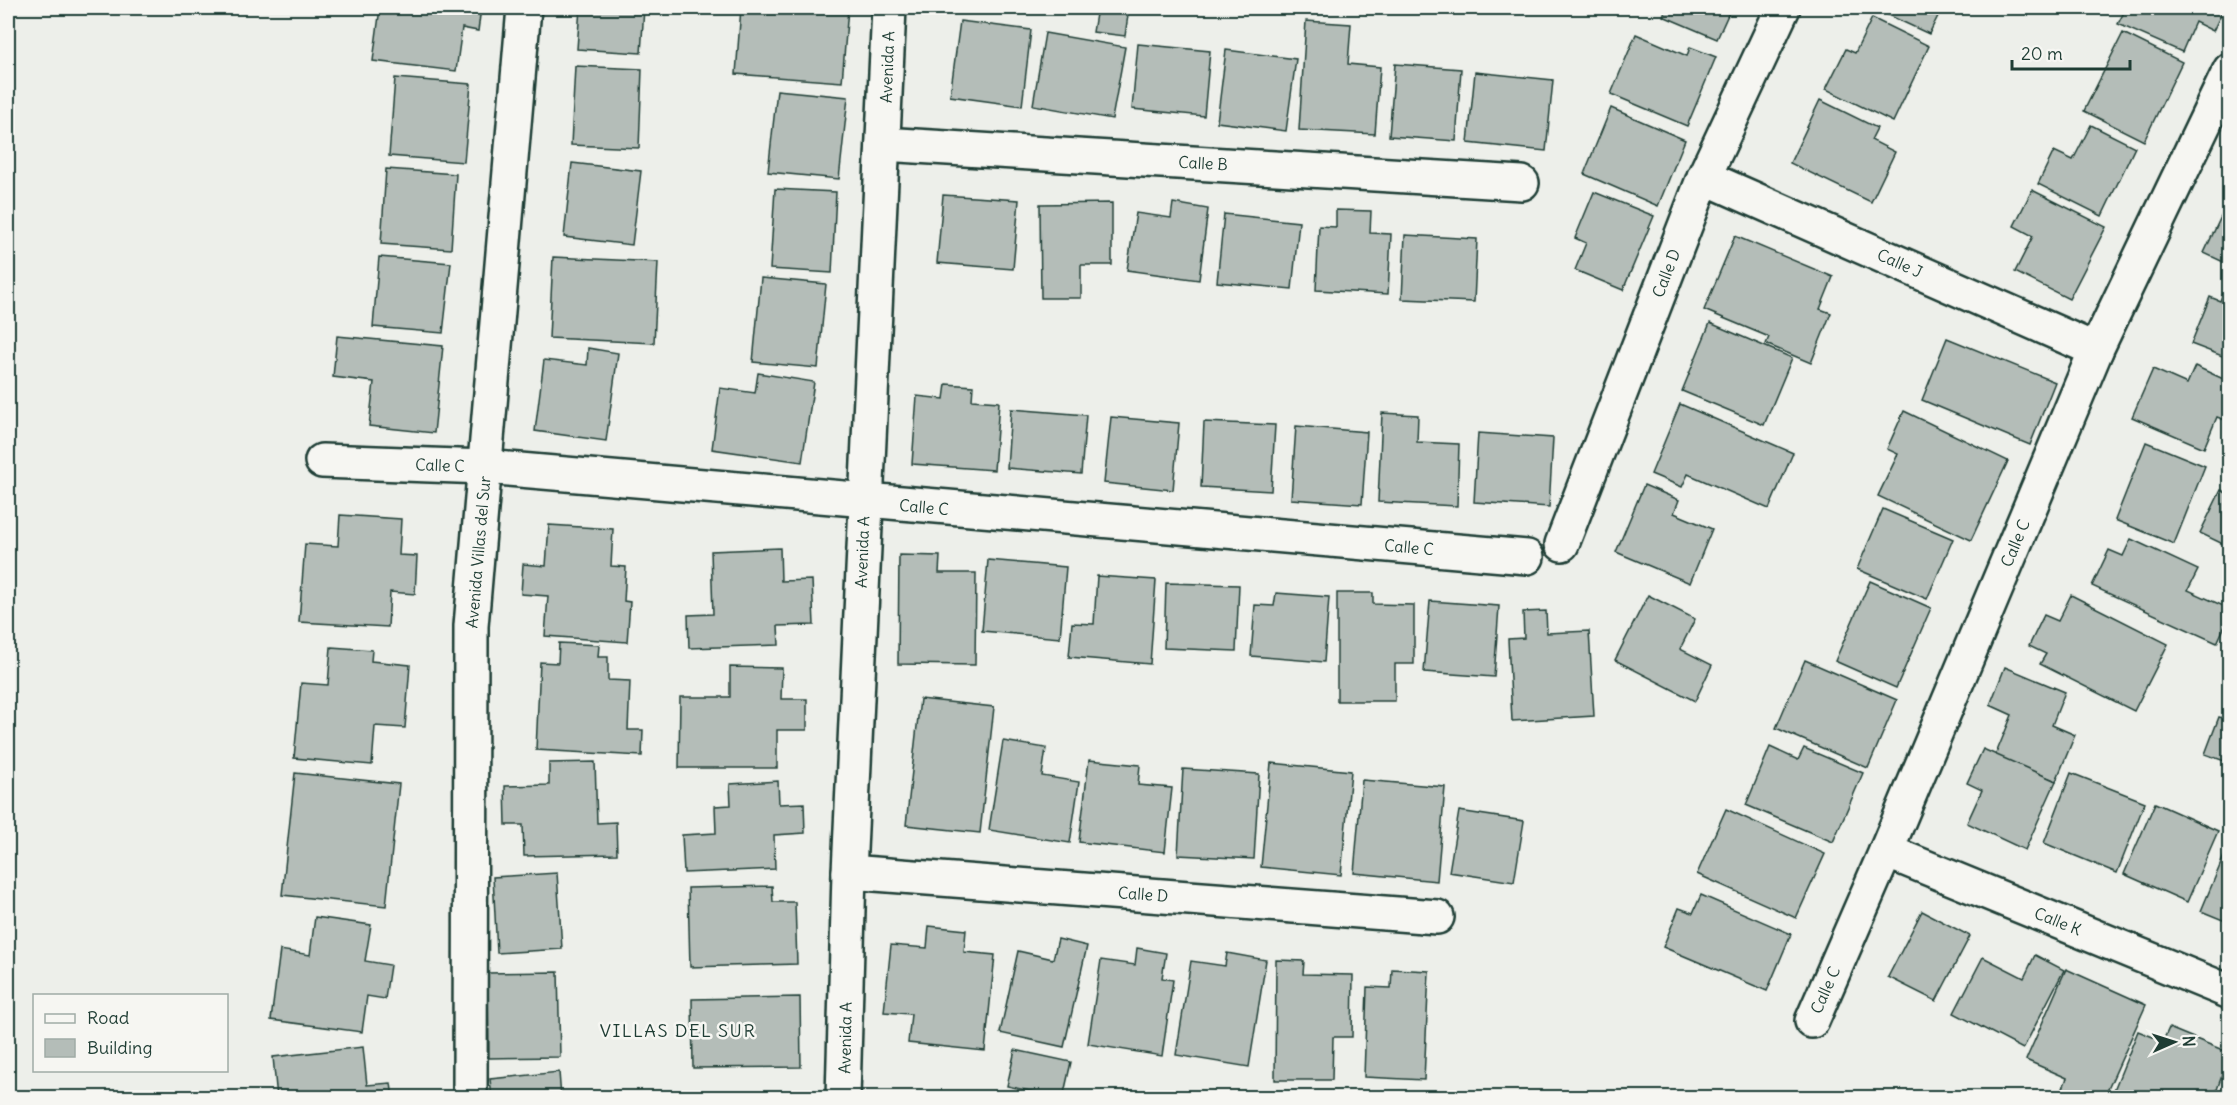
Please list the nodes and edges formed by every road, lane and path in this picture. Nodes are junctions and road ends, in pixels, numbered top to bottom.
1 (524, 8) edge
2 (889, 8) edge
3 (1783, 8) edge
4 (2229, 70) edge
5 (884, 144) junction
6 (1704, 177) junction
7 (1522, 183) dead end
8 (2096, 350) junction
9 (322, 461) dead end
10 (485, 467) junction
11 (864, 502) junction
12 (1562, 544) dead end
13 (1527, 557) dead end
14 (1886, 850) junction
15 (849, 872) junction
16 (1437, 917) dead end
17 (2229, 992) edge
18 (1812, 1021) dead end
19 (470, 1098) edge
20 (843, 1098) edge

1 - 10 street, Avenida Villas del Sur
2 - 5 street, Avenida A
3 - 6 street, Calle D
4 - 8 street, Calle C
5 - 7 street, Calle B
5 - 11 street, Avenida A
6 - 8 street, Calle J
6 - 12 street, Calle D
8 - 14 street, Calle C
9 - 10 street, Calle C
10 - 11 street, Calle C
10 - 19 street, Avenida Villas del Sur
11 - 13 street, Calle C
11 - 15 street, Avenida A
14 - 17 street, Calle K
14 - 18 street, Calle C
15 - 16 street, Calle D
15 - 20 street, Avenida A

